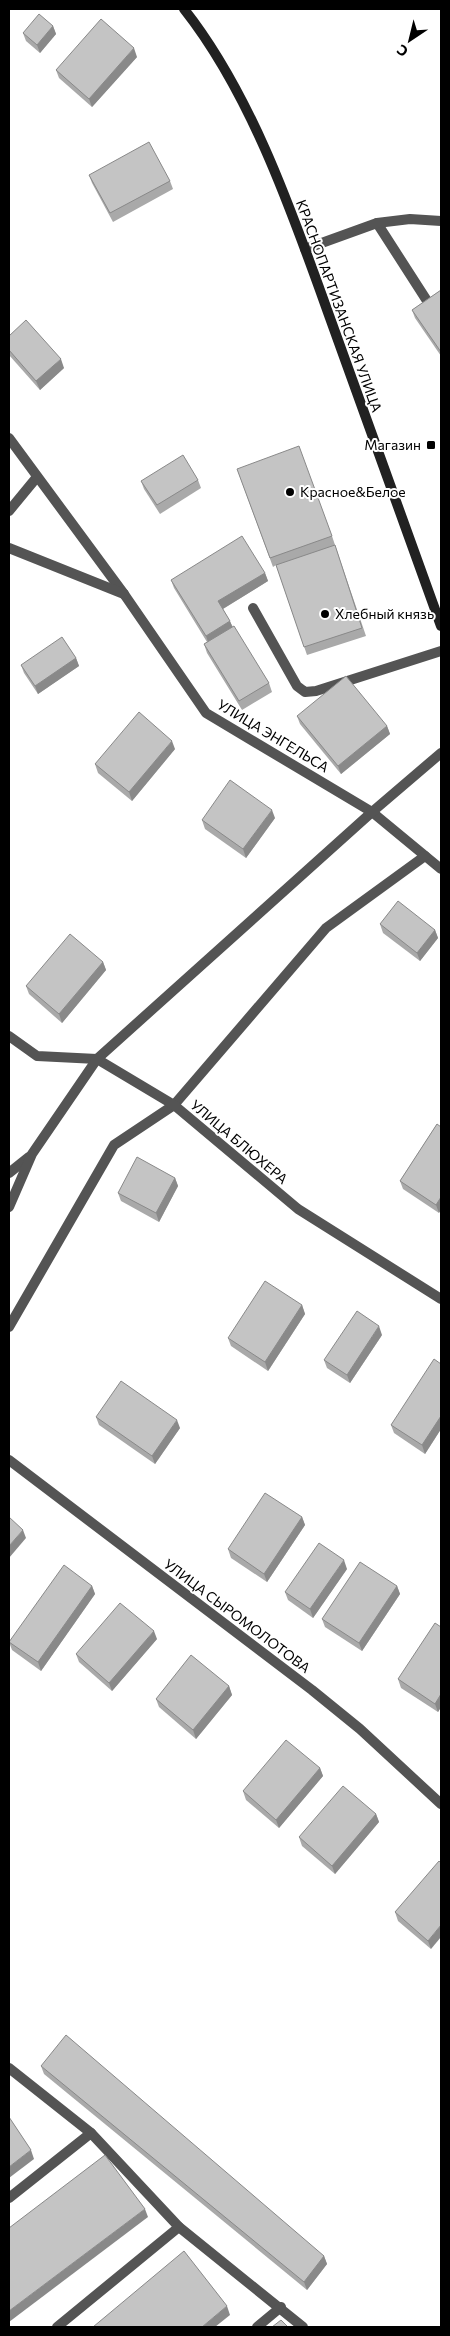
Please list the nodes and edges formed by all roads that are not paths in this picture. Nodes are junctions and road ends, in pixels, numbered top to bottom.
1 (184, 9) edge
2 (441, 221) edge
3 (377, 223) junction
4 (305, 250) junction
5 (431, 307) edge
6 (9, 438) edge
7 (38, 477) junction
8 (9, 511) edge
9 (9, 548) edge
10 (124, 594) junction
11 (253, 608) dead end
12 (441, 626) edge
13 (441, 651) edge
14 (441, 753) edge
15 (372, 812) junction
16 (425, 856) junction
17 (441, 869) edge
18 (9, 1036) edge
19 (97, 1059) junction
20 (174, 1104) junction
21 (32, 1154) junction
22 (9, 1173) edge
23 (9, 1207) edge
24 (441, 1299) edge
25 (9, 1327) edge
26 (9, 1459) edge
27 (441, 1804) edge
28 (9, 2068) edge
29 (91, 2133) junction
30 (9, 2198) edge
31 (179, 2227) junction
32 (281, 2308) junction
33 (57, 2327) edge
34 (257, 2327) edge
35 (303, 2327) edge

1 - 4 main road, КРАСНОПАРТИЗАНСКАЯ УЛИЦА
2 - 3 street
3 - 4 street
3 - 5 street
4 - 12 main road, КРАСНОПАРТИЗАНСКАЯ УЛИЦА
6 - 7 street, УЛИЦА ЭНГЕЛЬСА
7 - 8 street
7 - 10 street, УЛИЦА ЭНГЕЛЬСА
9 - 10 street
10 - 15 street, УЛИЦА ЭНГЕЛЬСА
11 - 13 street
14 - 15 street
15 - 16 street, УЛИЦА ЭНГЕЛЬСА
15 - 19 street
16 - 17 street, УЛИЦА ЭНГЕЛЬСА
16 - 20 street
18 - 19 street, УЛИЦА БЛЮХЕРА
19 - 20 street, УЛИЦА БЛЮХЕРА
19 - 21 street
20 - 24 street, УЛИЦА БЛЮХЕРА
20 - 25 street
21 - 22 street
21 - 23 street
26 - 27 street, УЛИЦА СЫРОМОЛОТОВА
28 - 29 street
29 - 30 street
29 - 31 street
31 - 32 street
31 - 33 street
32 - 34 street
32 - 35 street

